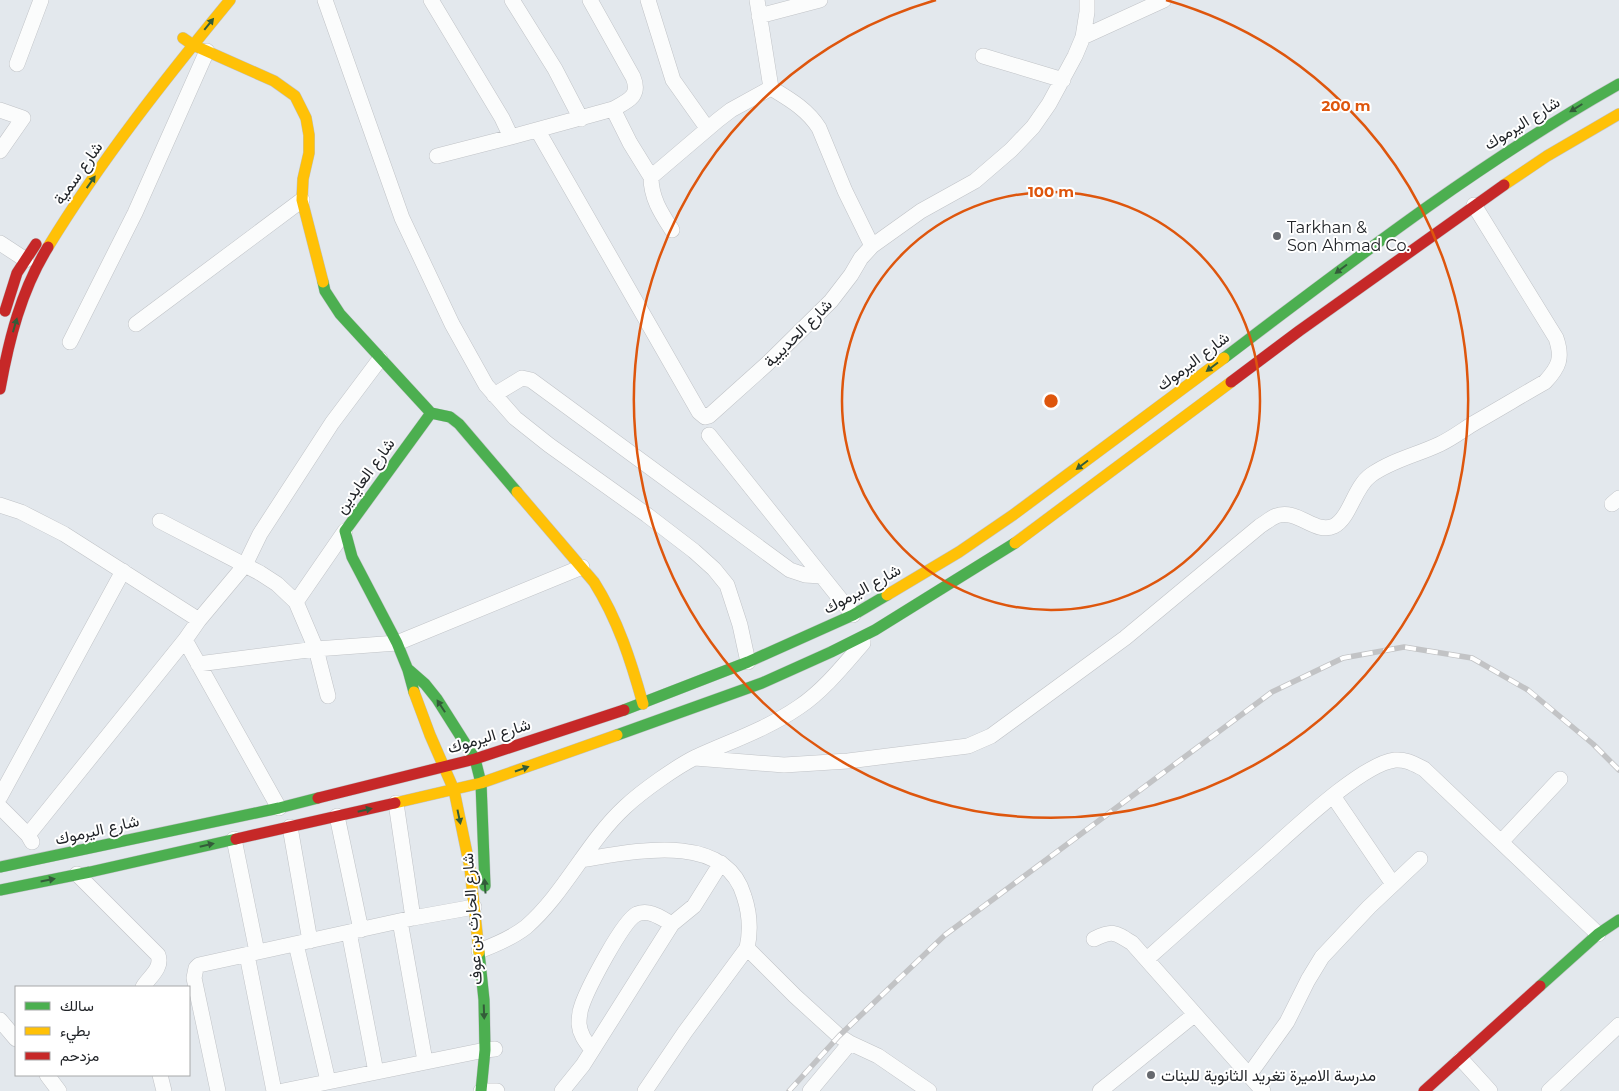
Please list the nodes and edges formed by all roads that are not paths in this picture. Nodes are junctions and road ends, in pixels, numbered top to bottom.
1 (41, 0) edge
2 (230, 0) edge
3 (325, 0) edge
4 (430, 0) edge
5 (512, 0) edge
6 (590, 0) edge
7 (648, 0) edge
8 (757, 0) edge
9 (820, 0) edge
10 (1087, 0) edge
11 (1164, 0) edge
12 (760, 16) junction
13 (1083, 37) junction
14 (175, 48) dead end
15 (200, 48) junction
16 (984, 56) dead end
17 (17, 64) dead end
18 (164, 64) dead end
19 (1063, 80) junction
20 (1619, 84) edge
21 (771, 88) junction
22 (613, 109) junction
23 (0, 110) edge
24 (1619, 114) edge
25 (581, 119) junction
26 (707, 128) junction
27 (538, 131) junction
28 (511, 137) junction
29 (0, 151) edge
30 (437, 156) dead end
31 (650, 177) junction
32 (302, 200) junction
33 (1474, 206) junction
34 (1437, 216) junction
35 (672, 230) dead end
36 (0, 243) edge
37 (872, 246) junction
38 (26, 260) junction
39 (2, 321) dead end
40 (136, 324) dead end
41 (70, 342) dead end
42 (380, 359) junction
43 (0, 389) edge
44 (494, 395) junction
45 (431, 412) junction
46 (709, 435) dead end
47 (0, 505) edge
48 (160, 521) dead end
49 (345, 531) junction
50 (245, 565) junction
51 (582, 567) junction
52 (123, 571) junction
53 (822, 576) junction
54 (296, 602) junction
55 (853, 615) junction
56 (199, 620) junction
57 (875, 630) junction
58 (185, 640) junction
59 (827, 640) junction
60 (397, 643) junction
61 (316, 649) junction
62 (748, 662) junction
63 (198, 664) junction
64 (408, 670) junction
65 (328, 696) dead end
66 (643, 704) junction
67 (468, 746) joint
68 (438, 754) joint
69 (695, 758) junction
70 (475, 759) junction
71 (444, 767) junction
72 (1560, 779) dead end
73 (481, 783) junction
74 (454, 790) junction
75 (1333, 796) junction
76 (0, 797) edge
77 (396, 803) junction
78 (0, 807) edge
79 (278, 808) junction
80 (337, 816) junction
81 (290, 827) junction
82 (28, 835) junction
83 (234, 839) junction
84 (1501, 842) junction
85 (41, 859) junction
86 (1420, 859) dead end
87 (581, 860) junction
88 (721, 863) junction
89 (0, 867) edge
90 (77, 874) junction
91 (1393, 884) junction
92 (0, 890) edge
93 (480, 903) junction
94 (407, 919) junction
95 (1619, 920) edge
96 (672, 924) junction
97 (488, 928) dead end
98 (355, 931) junction
99 (1598, 934) junction
100 (1094, 939) dead end
101 (303, 942) junction
102 (746, 948) junction
103 (484, 949) junction
104 (252, 954) junction
105 (1147, 959) junction
106 (144, 986) edge
107 (1194, 1015) junction
108 (0, 1020) edge
109 (1619, 1025) edge
110 (15, 1038) edge
111 (850, 1043) junction
112 (490, 1050) junction
113 (592, 1050) junction
114 (1460, 1059) junction
115 (425, 1062) junction
116 (376, 1072) junction
117 (1249, 1075) junction
118 (48, 1076) edge
119 (160, 1076) edge
120 (328, 1081) junction
121 (354, 1084) edge
122 (293, 1090) edge
123 (59, 1091) edge
124 (164, 1091) edge
125 (218, 1091) edge
126 (274, 1091) edge
127 (481, 1091) edge
128 (489, 1091) edge
129 (497, 1091) edge
130 (562, 1091) edge
131 (645, 1091) edge
132 (810, 1091) edge
133 (929, 1091) edge
134 (1100, 1091) edge
135 (1263, 1091) edge
136 (1424, 1091) edge
137 (1490, 1091) edge
138 (1549, 1091) edge

1 - 17 street
15 -> 2 main road, شارع سمية
3 - 44 street
4 - 28 street
5 - 25 street
6 - 22 street
7 - 26 street
8 - 12 street
9 - 12 street
10 - 13 street, شارع الحديبية
11 - 13 street
12 - 21 street
13 - 19 street, شارع الحديبية
14 - 15 main road
15 - 32 main road
15 - 41 street
43 -> 15 main road, شارع سمية
16 - 19 street
18 - 38 main road, شارع سمية
19 - 37 street, شارع الحديبية
20 -> 34 main road, شارع اليرموك
21 - 26 street
21 - 37 street
22 - 25 street
22 - 31 street
23 - 29 street
24 - 33 main road, شارع اليرموك
25 - 27 street
26 - 31 street
27 - 28 street
27 - 37 street, شارع الحديبية
28 - 30 street
31 - 35 street
32 - 40 street
32 - 42 main road
33 - 34 main road, شارع اليرموك
33 - 69 street
34 -> 55 main road, شارع اليرموك
34 - 57 main road, شارع اليرموك
36 - 38 street
38 - 39 main road, شارع سمية
42 - 45 main road
42 - 50 street
44 - 53 street
44 - 62 street
45 - 49 main road, شارع العايدين
45 - 51 main road
46 - 53 street
47 - 52 street
48 - 50 street
49 - 54 street
49 - 60 main road, شارع العايدين
50 - 54 street
50 - 56 street
51 - 60 street
51 - 66 main road
52 - 56 street
52 - 76 street
53 - 55 street
54 - 61 street
55 - 59 main road, شارع اليرموك
56 - 58 street
57 - 59 main road, شارع اليرموك
57 - 69 street
58 - 63 street
58 - 82 street
59 - 62 main road, شارع اليرموك
73 -> 59 main road, شارع اليرموك
60 - 61 street
60 - 64 main road, شارع العايدين
61 - 63 street
61 - 65 street
62 - 66 main road, شارع اليرموك
63 - 79 street
67 -> 64 main road, شارع العايدين
64 - 68 main road, شارع العايدين
66 - 70 main road, شارع اليرموك
67 - 70 main road, شارع الحارث بن عوف
68 - 71 main road, شارع الحارث بن عوف
69 - 87 street
70 - 71 main road, شارع اليرموك
70 - 73 main road, شارع الحارث بن عوف
71 - 74 main road, شارع الحارث بن عوف
71 - 79 main road, شارع اليرموك
72 - 84 street
73 - 74 main road, شارع اليرموك
93 -> 73 main road, شارع الحارث بن عوف
74 - 77 main road, شارع اليرموك
74 -> 93 main road, شارع الحارث بن عوف
75 - 84 street
75 - 91 street
75 - 105 street
80 -> 77 main road, شارع اليرموك
77 - 94 street
78 - 82 street
79 - 85 main road, شارع اليرموك
80 - 81 main road, شارع اليرموك
80 - 98 street
81 - 83 main road, شارع اليرموك
81 - 101 street
82 - 85 street
90 -> 83 main road, شارع اليرموك
83 - 104 street
84 - 99 street
85 - 89 main road, شارع اليرموك
86 - 91 street
87 - 88 street
87 - 103 street
88 - 96 street
88 - 102 street
92 -> 90 main road, شارع اليرموك
90 - 106 street
91 - 117 street
93 - 94 street
93 - 103 main road, شارع الحارث بن عوف
94 - 98 street
94 - 115 street
95 - 99 main road
96 - 113 street
96 - 113 street
97 - 103 main road, شارع الحارث بن عوف
98 - 101 street
98 - 116 street
99 - 114 main road
100 - 105 street
101 - 104 street
101 - 120 street
102 - 111 street
102 - 131 street
103 - 112 main road, شارع الحارث بن عوف
104 - 125 street
104 - 126 street
105 - 107 street
107 - 117 street
107 - 134 street
108 - 110 street
109 - 138 street
111 - 132 street
111 - 133 street
112 - 115 street
112 - 127 main road, شارع الحارث بن عوف
112 - 128 main road, شارع الحارث بن عوف
113 - 130 street
114 - 136 main road
114 - 137 street
115 - 116 street
116 - 121 street
117 - 135 street
118 - 123 street
119 - 124 street
120 - 121 street
120 - 122 street
127 - 128 street
128 - 129 street

